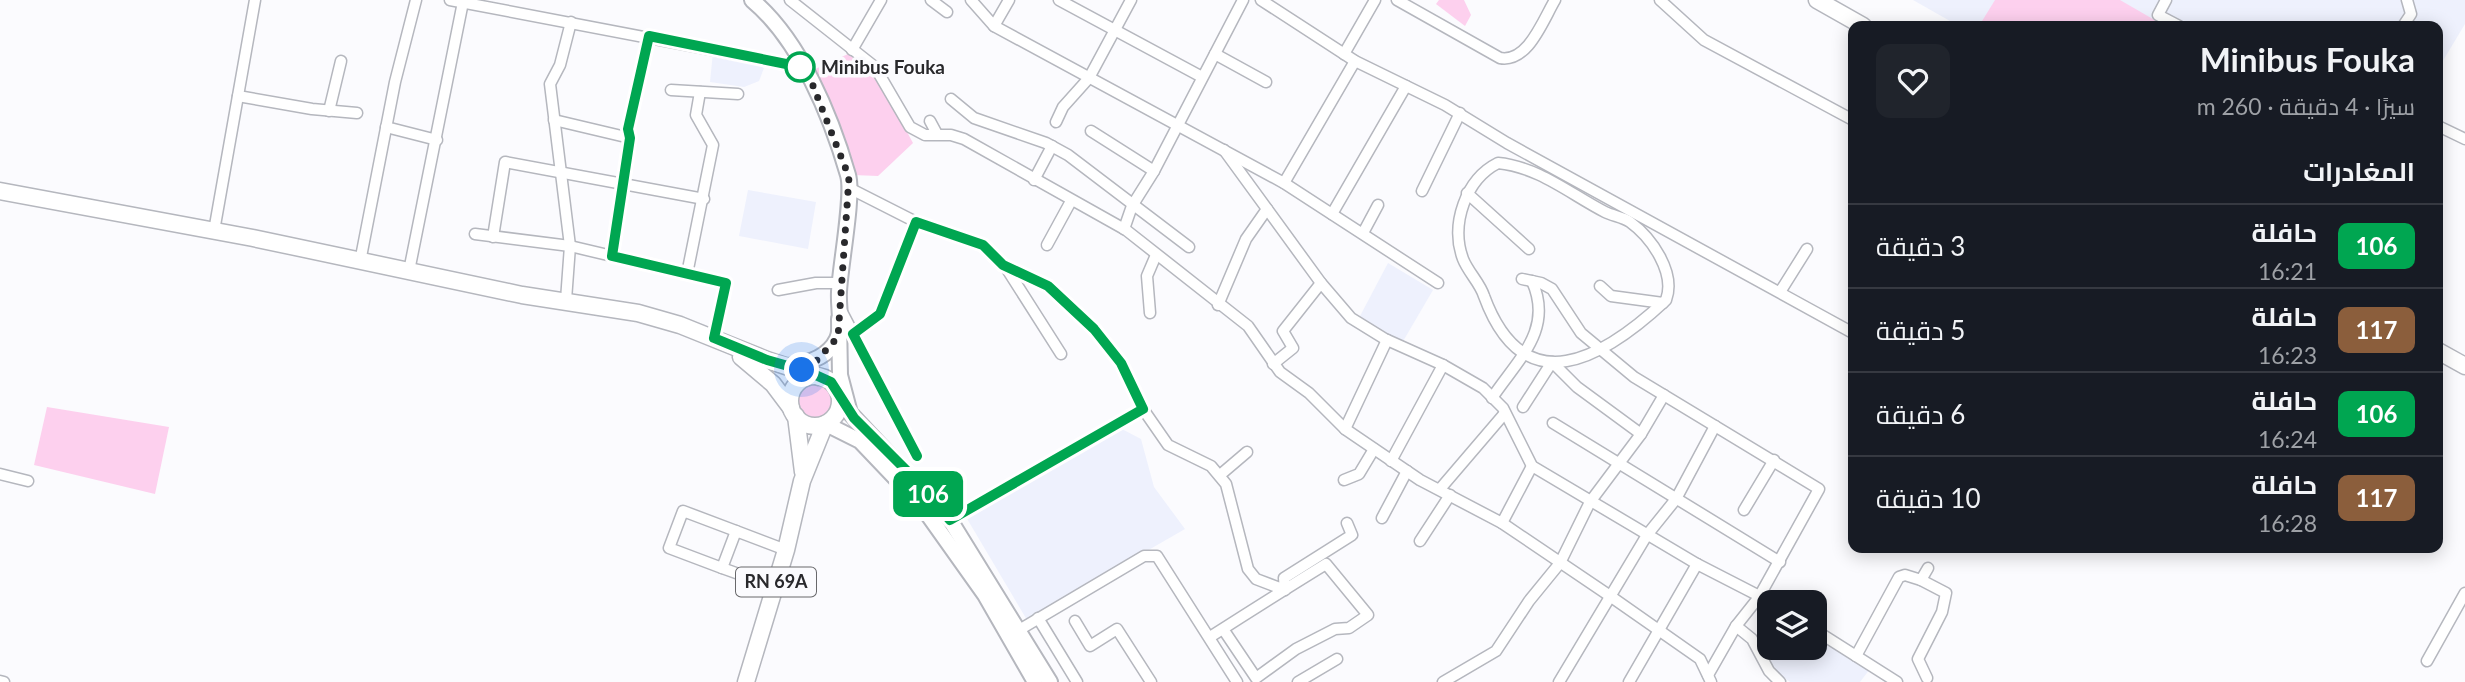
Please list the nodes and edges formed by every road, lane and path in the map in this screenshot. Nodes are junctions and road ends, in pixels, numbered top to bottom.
1 (255, 0) edge
2 (416, 0) edge
3 (450, 0) edge
4 (752, 0) edge
5 (790, 0) edge
6 (881, 0) edge
7 (931, 0) edge
8 (971, 0) edge
9 (1009, 0) edge
10 (1059, 0) edge
11 (1131, 0) edge
12 (1243, 0) edge
13 (1261, 0) edge
14 (1375, 0) edge
15 (1397, 0) edge
16 (1555, 0) edge
17 (1660, 0) edge
18 (1817, 0) edge
19 (2166, 0) edge
20 (2407, 0) edge
21 (463, 2) junction
22 (947, 12) dead end
23 (1854, 21) edge
24 (2169, 21) edge
25 (2406, 21) edge
26 (571, 22) junction
27 (994, 26) junction
28 (1114, 31) junction
29 (649, 36) junction
30 (852, 50) junction
31 (1215, 54) junction
32 (1344, 54) junction
33 (341, 61) dead end
34 (1355, 61) junction
35 (806, 68) junction
36 (1202, 77) junction
37 (1088, 78) junction
38 (1266, 82) dead end
39 (1406, 86) junction
40 (671, 90) dead end
41 (700, 92) junction
42 (738, 93) dead end
43 (238, 96) junction
44 (951, 99) dead end
45 (329, 111) junction
46 (357, 113) dead end
47 (1460, 113) junction
48 (1848, 117) edge
49 (554, 120) junction
50 (930, 121) dead end
51 (1056, 122) dead end
52 (1178, 124) junction
53 (386, 127) junction
54 (2443, 128) edge
55 (1090, 131) dead end
56 (937, 134) junction
57 (630, 138) junction
58 (2465, 139) edge
59 (437, 140) junction
60 (1052, 146) junction
61 (1224, 150) junction
62 (1154, 171) junction
63 (561, 173) junction
64 (1034, 180) junction
65 (1284, 183) junction
66 (623, 184) junction
67 (849, 188) junction
68 (0, 191) edge
69 (1422, 191) dead end
70 (1467, 193) junction
71 (1605, 197) junction
72 (704, 200) junction
73 (1071, 201) junction
74 (1378, 205) dead end
75 (1132, 206) junction
76 (1267, 209) junction
77 (1599, 209) junction
78 (1332, 214) junction
79 (916, 222) junction
80 (1124, 229) junction
81 (214, 231) junction
82 (1363, 233) junction
83 (475, 234) dead end
84 (493, 237) junction
85 (1047, 245) dead end
86 (570, 246) junction
87 (1189, 247) dead end
88 (1529, 249) dead end
89 (1807, 249) dead end
90 (1156, 255) junction
91 (612, 256) junction
92 (360, 262) junction
93 (1005, 266) junction
94 (409, 271) junction
95 (687, 275) junction
96 (839, 283) junction
97 (1438, 283) dead end
98 (1321, 284) junction
99 (1600, 286) dead end
100 (778, 290) dead end
101 (1780, 292) junction
102 (566, 300) junction
103 (1663, 303) junction
104 (1218, 305) junction
105 (839, 312) junction
106 (1150, 313) dead end
107 (1848, 329) edge
108 (853, 334) junction
109 (715, 338) junction
110 (1387, 340) junction
111 (1598, 351) junction
112 (1061, 354) dead end
113 (1522, 354) junction
114 (2443, 354) edge
115 (1552, 362) junction
116 (1273, 364) junction
117 (1443, 365) junction
118 (2465, 366) edge
119 (812, 371) junction
120 (840, 374) junction
121 (839, 394) junction
122 (1664, 395) junction
123 (1492, 398) junction
124 (1523, 407) dead end
125 (1143, 409) junction
126 (794, 413) junction
127 (850, 413) junction
128 (1506, 413) junction
129 (1553, 423) dead end
130 (826, 424) junction
131 (1716, 426) junction
132 (1345, 429) junction
133 (1641, 433) junction
134 (1374, 449) junction
135 (1247, 452) dead end
136 (917, 456) dead end
137 (1774, 460) junction
138 (1391, 461) junction
139 (1616, 464) junction
140 (1532, 466) junction
141 (1407, 471) junction
142 (0, 474) edge
143 (1220, 475) junction
144 (1344, 480) dead end
145 (28, 481) dead end
146 (802, 481) junction
147 (1440, 489) junction
148 (1450, 495) junction
149 (1676, 499) junction
150 (1590, 502) junction
151 (1744, 510) dead end
152 (1382, 518) dead end
153 (950, 520) junction
154 (1347, 523) dead end
155 (1502, 523) junction
156 (736, 531) junction
157 (1647, 535) junction
158 (1420, 541) dead end
159 (786, 550) junction
160 (1780, 562) junction
161 (1560, 563) junction
162 (1697, 564) junction
163 (722, 568) junction
164 (1928, 568) dead end
165 (1921, 580) junction
166 (775, 587) junction
167 (1285, 590) junction
168 (1763, 590) edge
169 (2465, 593) edge
170 (1610, 596) junction
171 (1757, 596) edge
172 (1757, 600) edge
173 (1038, 618) junction
174 (1075, 621) dead end
175 (1737, 626) junction
176 (1223, 629) junction
177 (1019, 630) junction
178 (1658, 631) junction
179 (1210, 637) junction
180 (1827, 638) edge
181 (1856, 656) junction
182 (1337, 659) dead end
183 (2427, 661) dead end
184 (1707, 680) edge
185 (1929, 681) edge
186 (746, 682) edge
187 (1035, 682) edge
188 (1050, 682) edge
189 (1077, 682) edge
190 (1151, 682) edge
191 (1237, 682) edge
192 (1298, 682) edge
193 (1443, 682) edge
194 (1559, 682) edge
195 (1629, 682) edge
196 (1779, 682) edge
197 (1897, 682) edge

1 - 43 street
2 - 53 street
3 - 21 street
4 - 35 main road
5 - 30 street
6 - 30 street
7 - 22 street
8 - 27 street
9 - 27 street
10 - 28 street
11 - 28 street
12 - 31 street
13 - 32 street
14 - 32 street
15 - 16 street
17 - 48 street
18 - 23 main road
19 - 24 street
20 - 25 street
21 - 26 street
21 - 59 street
26 - 29 street
26 - 49 street
27 - 37 street
28 - 36 street
28 - 37 street
29 - 35 street
29 - 57 street
30 - 56 street
31 - 36 street
31 - 38 street
32 - 34 street
33 - 45 street
34 - 39 street
34 - 65 street
35 - 67 main road
36 - 52 street
37 - 51 street
37 - 52 street
39 - 47 street
39 - 78 street
40 - 41 street
41 - 42 street
41 - 72 street
43 - 45 street
43 - 81 street
44 - 60 street
45 - 46 street
47 - 69 street
47 - 71 street
49 - 57 street
49 - 63 street
50 - 56 street
52 - 61 street
52 - 62 street
53 - 59 street
53 - 92 street
54 - 58 street
55 - 62 street
56 - 64 street
57 - 66 street
59 - 94 street
60 - 64 street
60 - 75 street
61 - 65 street
61 - 76 street
62 - 75 street
63 - 66 street
63 - 84 street
63 - 86 street
64 - 73 street
65 - 78 street
66 - 72 street
66 - 91 street
67 - 79 street
67 - 96 main road
68 - 81 main road
70 - 77 street
70 - 88 street
70 - 113 street
71 - 77 street
71 - 101 street
72 - 95 street
73 - 80 street
73 - 85 street
74 - 82 street
75 - 80 street
75 - 87 street
76 - 98 street
76 - 104 street
77 - 103 street
78 - 82 street
79 - 93 street
79 - 108 street
80 - 90 street
81 - 92 main road
82 - 97 street
83 - 84 street
84 - 86 street
86 - 91 street
86 - 102 street
89 - 101 street
90 - 104 street
90 - 106 street
91 - 95 street
92 - 94 main road
93 - 112 street
93 - 125 street
94 - 102 main road
95 - 109 street
96 - 100 street
96 - 105 main road
98 - 110 street
98 - 116 street
99 - 103 street
101 - 107 street
102 - 109 main road
103 - 111 street
104 - 116 street
105 - 108 street
105 - 119 main road
105 - 120 main road
108 - 136 street
109 - 119 main road
109 - 126 main road
110 - 117 street
110 - 132 street
111 - 113 street
111 - 115 street
111 - 122 street
113 - 115 street
113 - 123 street
114 - 118 main road
115 - 124 street
115 - 133 street
116 - 132 street
117 - 123 street
117 - 138 street
119 - 121 main road
119 - 126 main road
120 - 121 main road
120 - 127 main road
121 - 127 main road
121 - 130 main road
122 - 131 street
122 - 133 street
123 - 128 street
125 - 143 street
125 - 153 street
126 - 130 main road
126 - 146 main road, RN 69A
127 - 153 main road
128 - 140 street
128 - 147 street
129 - 139 street
130 - 146 main road, RN 69A
130 - 187 main road
131 - 137 street
131 - 149 street
132 - 134 street
133 - 139 street
134 - 138 street
134 - 144 street
135 - 143 street
137 - 151 street
137 - 160 street
138 - 141 street
139 - 149 street
139 - 150 street
140 - 150 street
140 - 155 street
141 - 147 street
141 - 152 street
142 - 145 street
143 - 167 street
146 - 159 main road, RN 69A
147 - 148 street
148 - 155 street
148 - 158 street
149 - 157 street
149 - 160 street
150 - 157 street
150 - 161 street
153 - 177 main road
154 - 167 street
155 - 161 street
156 - 159 street
156 - 163 street
156 - 163 street
157 - 162 street
157 - 170 street
159 - 166 main road, RN 69A
160 - 168 street
161 - 170 street
161 - 193 street
162 - 171 street
162 - 178 street
163 - 166 street
164 - 165 street
165 - 181 street
165 - 185 street
166 - 186 main road, RN 69A
167 - 176 street
167 - 176 street
169 - 183 street
170 - 178 street
170 - 194 street
172 - 175 street
173 - 177 street
173 - 179 street
173 - 189 street
174 - 190 street
175 - 184 street
175 - 196 street
176 - 179 street
177 - 188 main road
178 - 184 street
178 - 195 street
179 - 191 street
180 - 181 street
181 - 197 street
182 - 192 street

